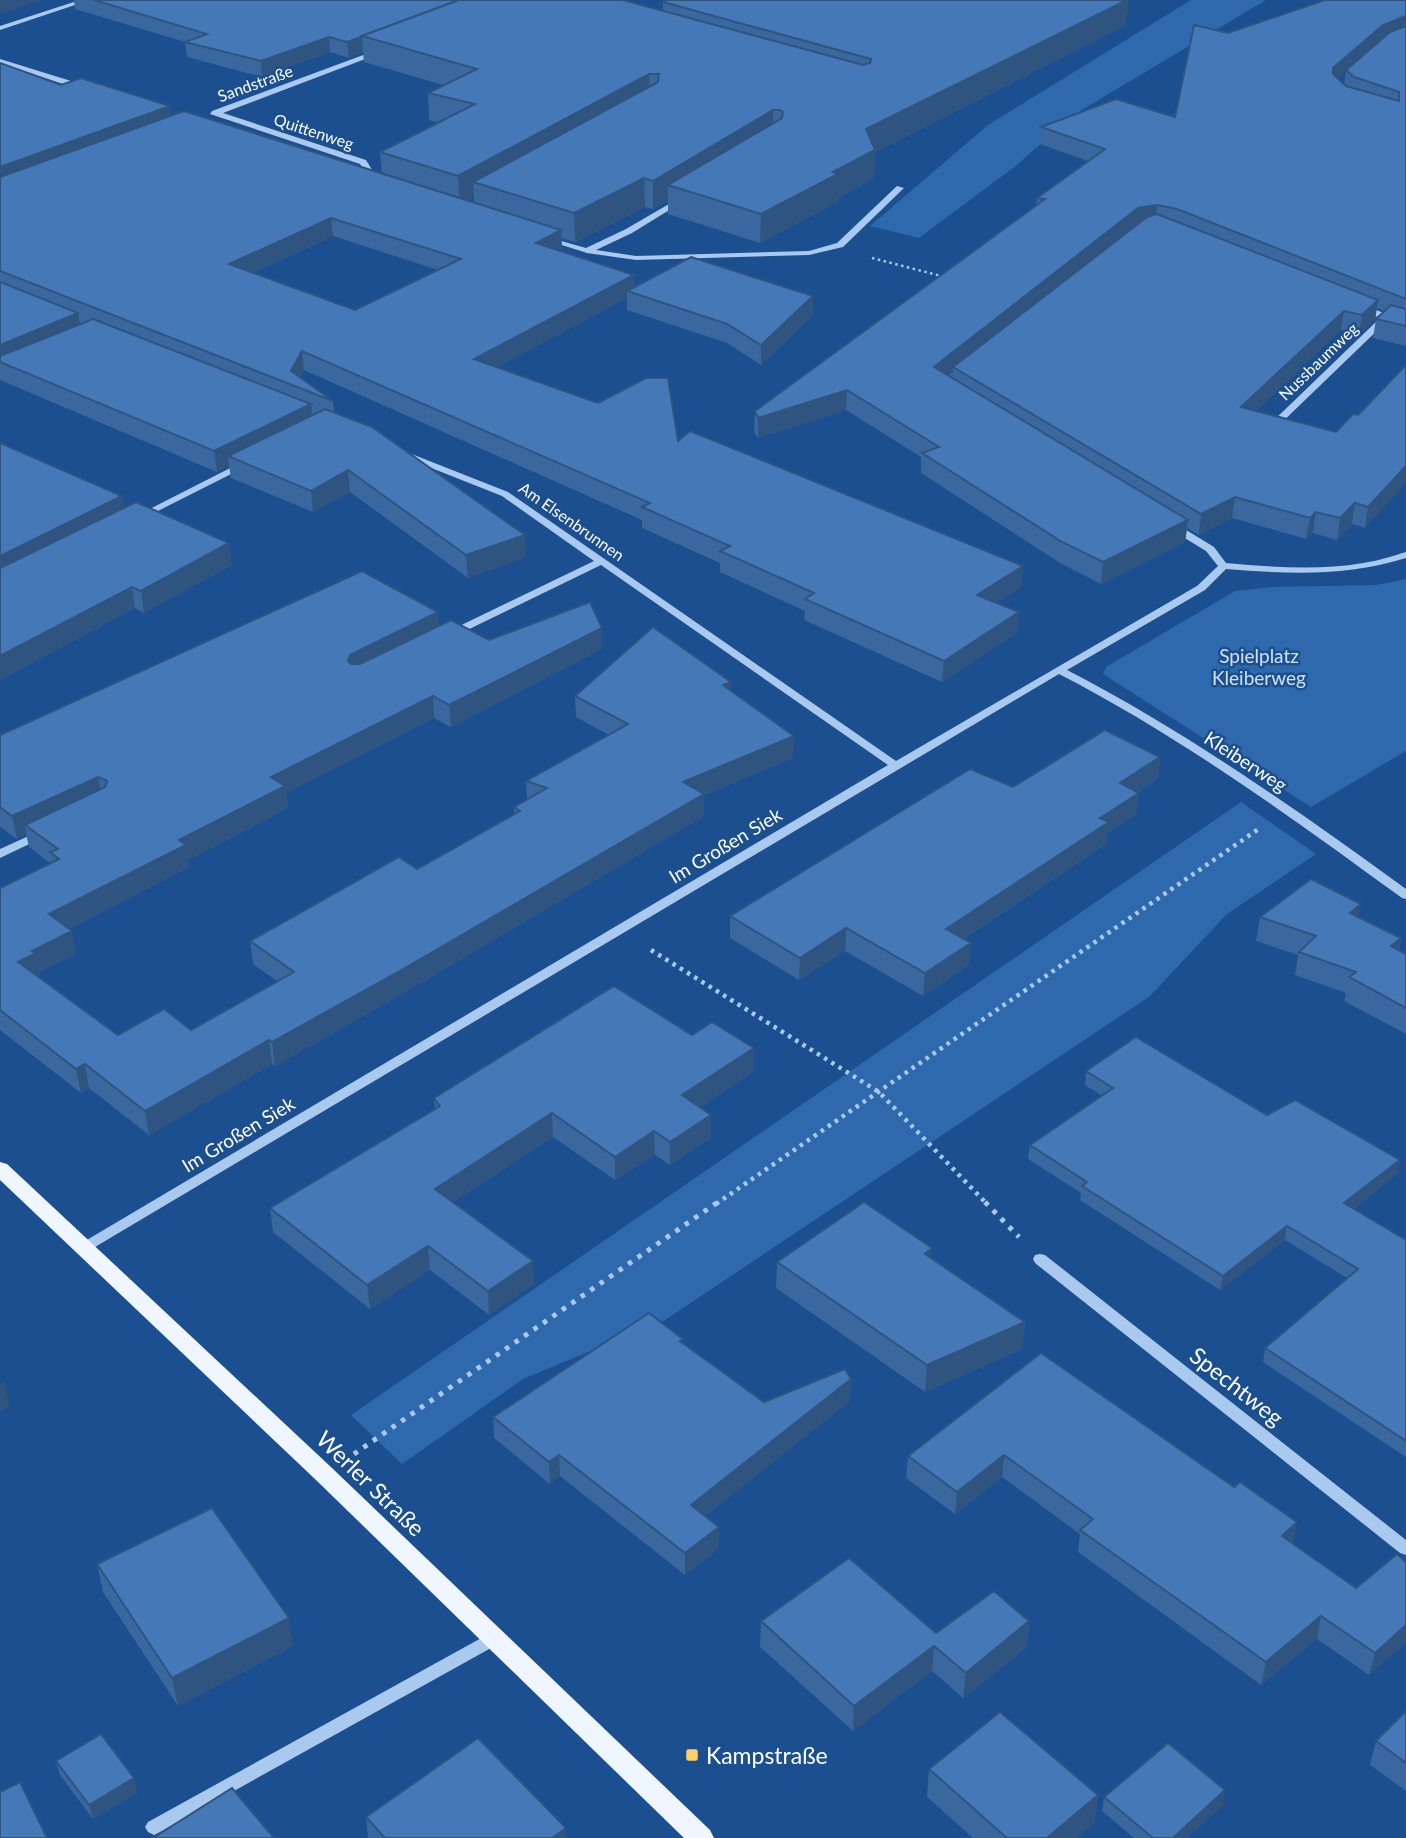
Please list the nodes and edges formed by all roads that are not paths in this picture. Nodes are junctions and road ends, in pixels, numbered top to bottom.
1 (88, 0) edge
2 (0, 28) edge
3 (392, 47) edge
4 (0, 61) edge
5 (89, 89) edge
6 (215, 113) junction
7 (203, 117) edge
8 (378, 185) edge
9 (900, 188) dead end
10 (686, 197) edge
11 (536, 235) edge
12 (587, 251) junction
13 (1351, 303) edge
14 (1386, 317) junction
15 (1406, 325) edge
16 (1271, 428) edge
17 (390, 449) edge
18 (254, 460) edge
19 (133, 520) edge
20 (1166, 521) edge
21 (1406, 555) edge
22 (602, 561) junction
23 (1223, 566) junction
24 (443, 639) edge
25 (1059, 670) junction
26 (895, 765) junction
27 (57, 827) edge
28 (0, 855) edge
29 (1406, 895) edge
30 (0, 1169) edge
31 (85, 1247) junction
32 (1040, 1259) road end
33 (1406, 1549) edge
34 (494, 1638) junction
35 (154, 1827) dead end
36 (701, 1838) edge

1 - 2 street
3 - 6 street, Sandstraße
4 - 5 street
6 - 7 street, Sandstraße
6 - 8 street, Quittenweg
9 - 12 street
10 - 12 street
11 - 12 street
13 - 14 street, Nussbaumweg
14 - 15 street, Nussbaumweg
14 - 16 street, Nussbaumweg
17 - 22 street, Am Elsenbrunnen
18 - 19 street
20 - 23 street
21 - 23 street
22 - 24 street
22 - 26 street, Am Elsenbrunnen
23 - 25 street, Im Großen Siek
25 - 26 street, Im Großen Siek
25 - 29 street, Kleiberweg
26 - 31 street, Im Großen Siek
27 - 28 lane
30 - 31 main road, Werler Straße
31 - 34 main road, Werler Straße
32 - 33 street, Spechtweg
34 - 35 lane
34 - 36 main road, Werler Straße

